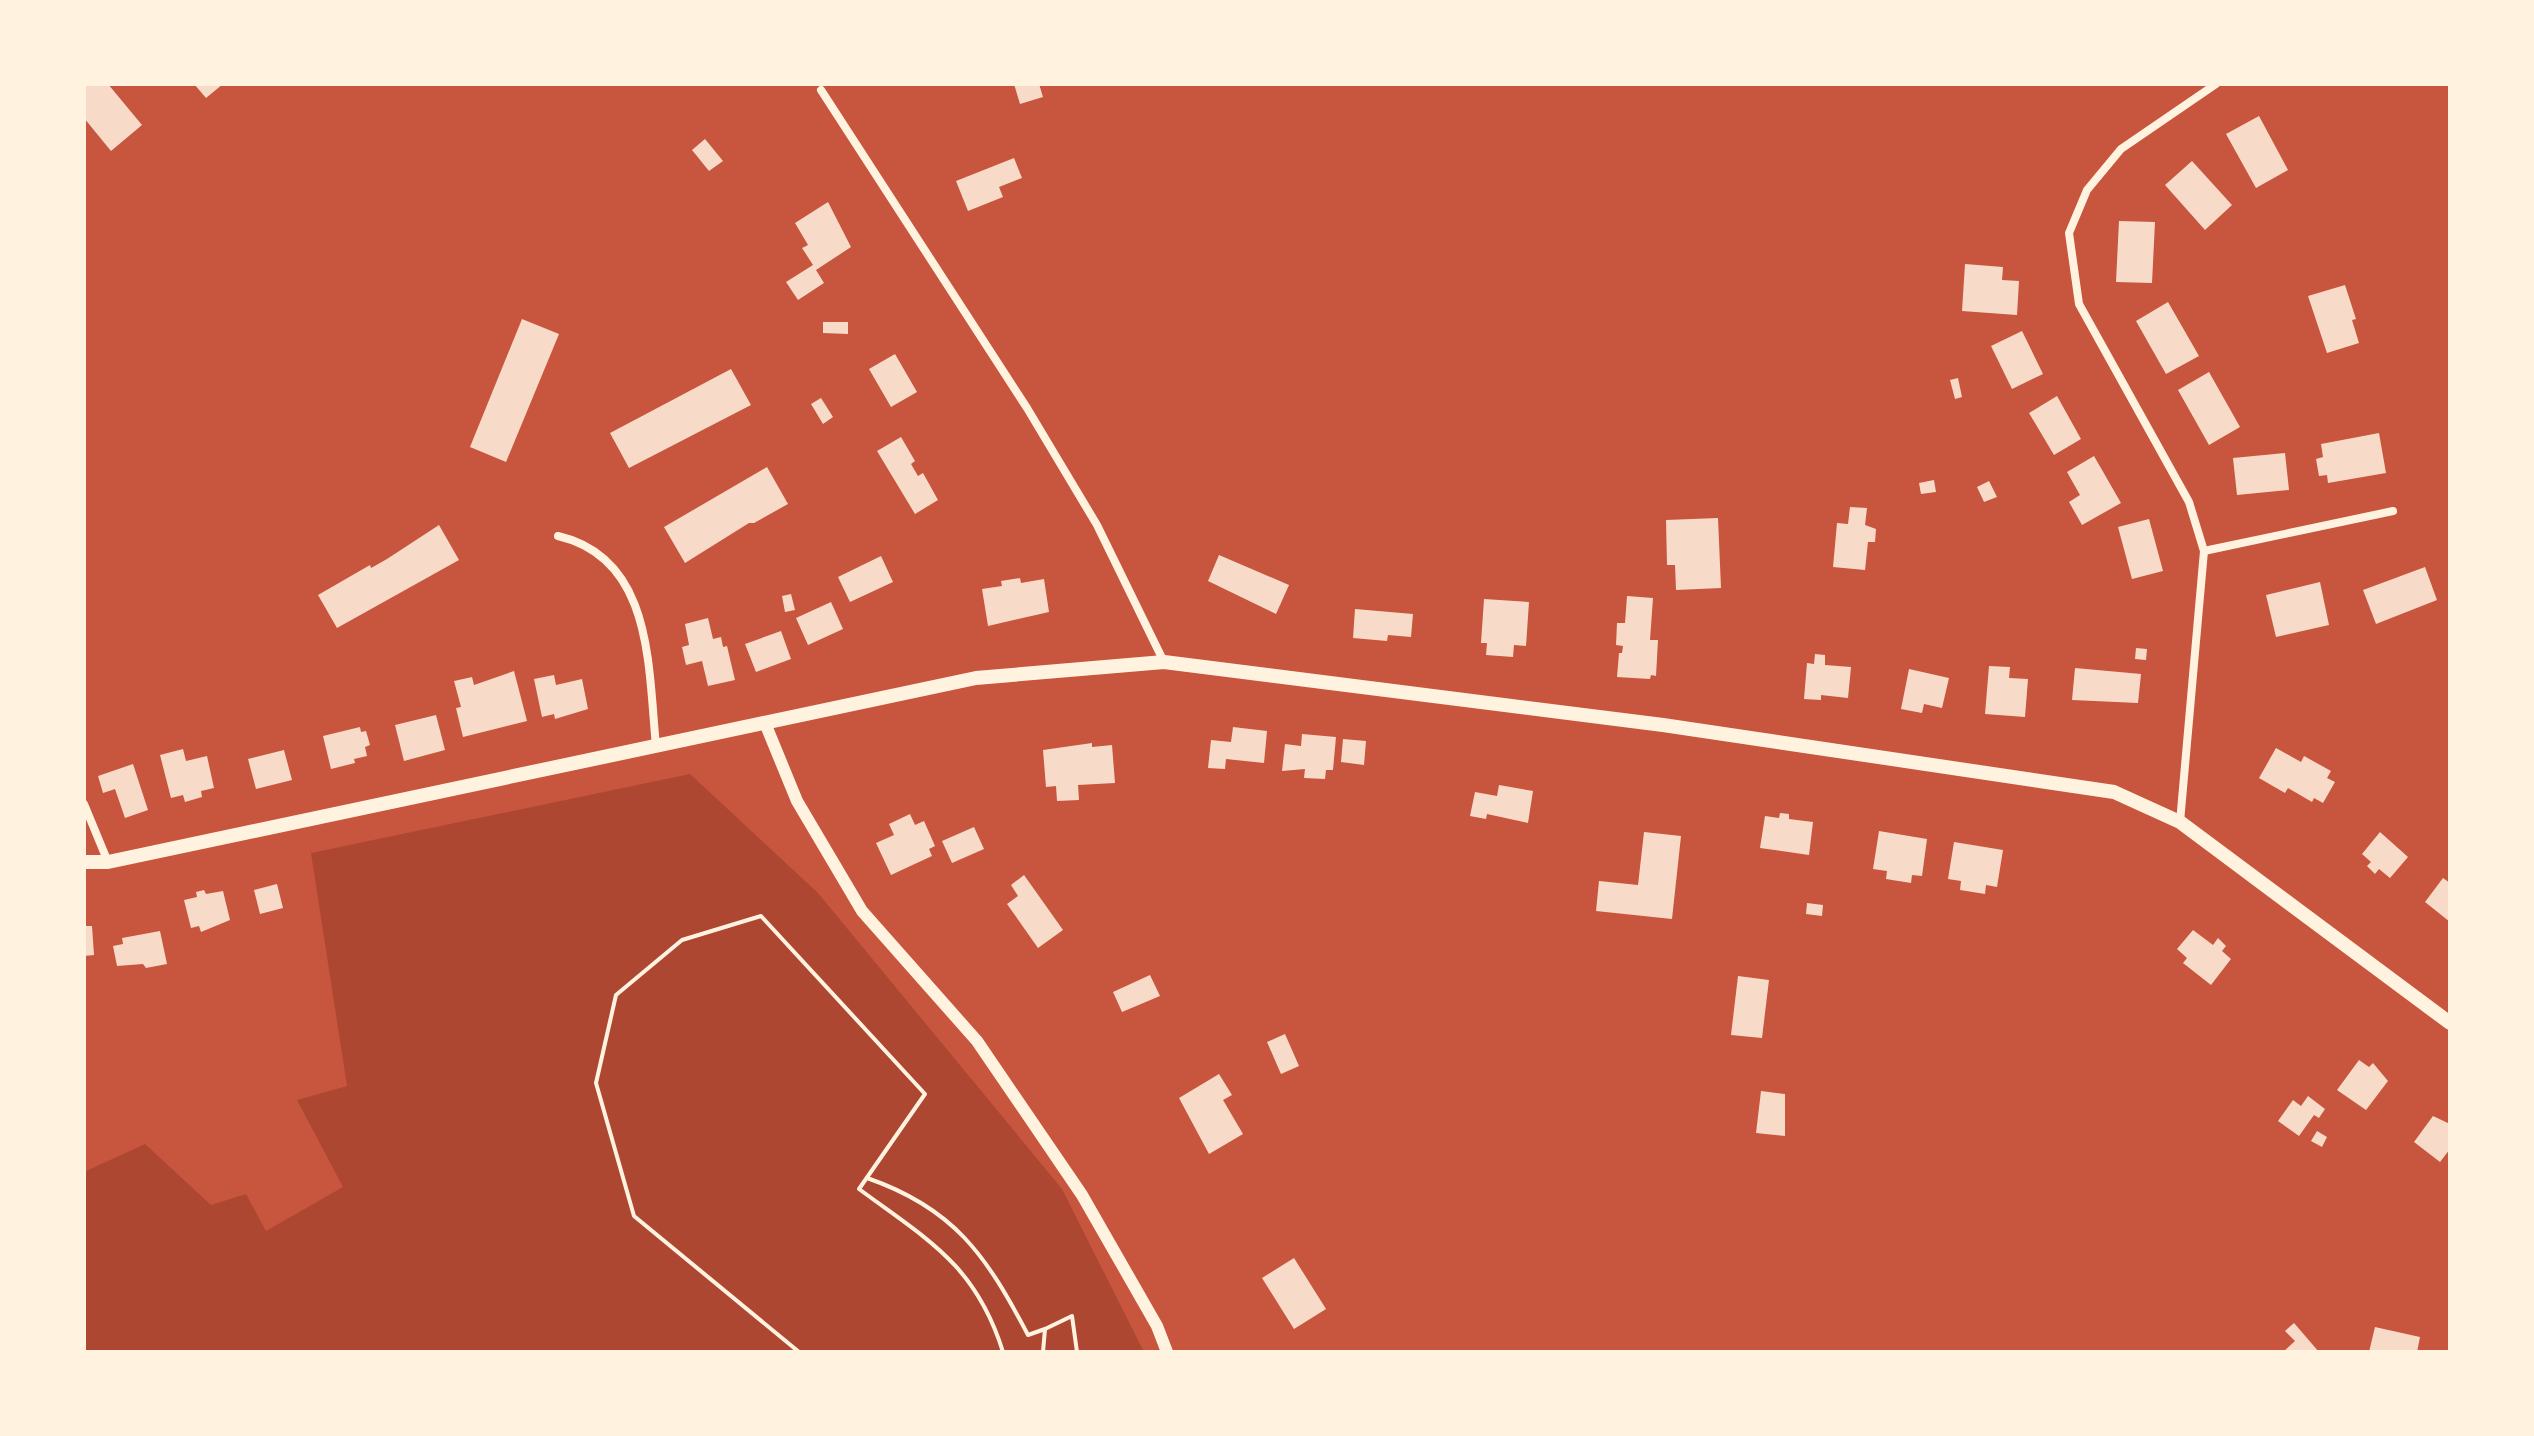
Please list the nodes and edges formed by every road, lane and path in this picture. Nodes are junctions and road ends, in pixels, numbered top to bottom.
1 (2216, 84) edge
2 (821, 90) dead end
3 (2393, 511) dead end
4 (558, 536) dead end
5 (2204, 551) junction
6 (1164, 662) junction
7 (765, 723) junction
8 (656, 746) junction
9 (84, 804) edge
10 (2180, 822) junction
11 (84, 862) edge
12 (108, 862) junction
13 (2450, 1023) edge
14 (867, 1178) junction
15 (1045, 1329) junction
16 (799, 1352) edge
17 (1003, 1352) edge
18 (1043, 1352) edge
19 (1077, 1352) edge
20 (1167, 1352) edge

1 - 5 street
2 - 6 street
3 - 5 street
4 - 8 street
5 - 10 street
6 - 7 main road
6 - 10 main road
7 - 8 main road
7 - 20 street
8 - 12 main road
9 - 12 street
10 - 13 main road
11 - 12 main road
14 - 15 path
14 - 16 path
14 - 17 path
15 - 18 path
15 - 19 path

